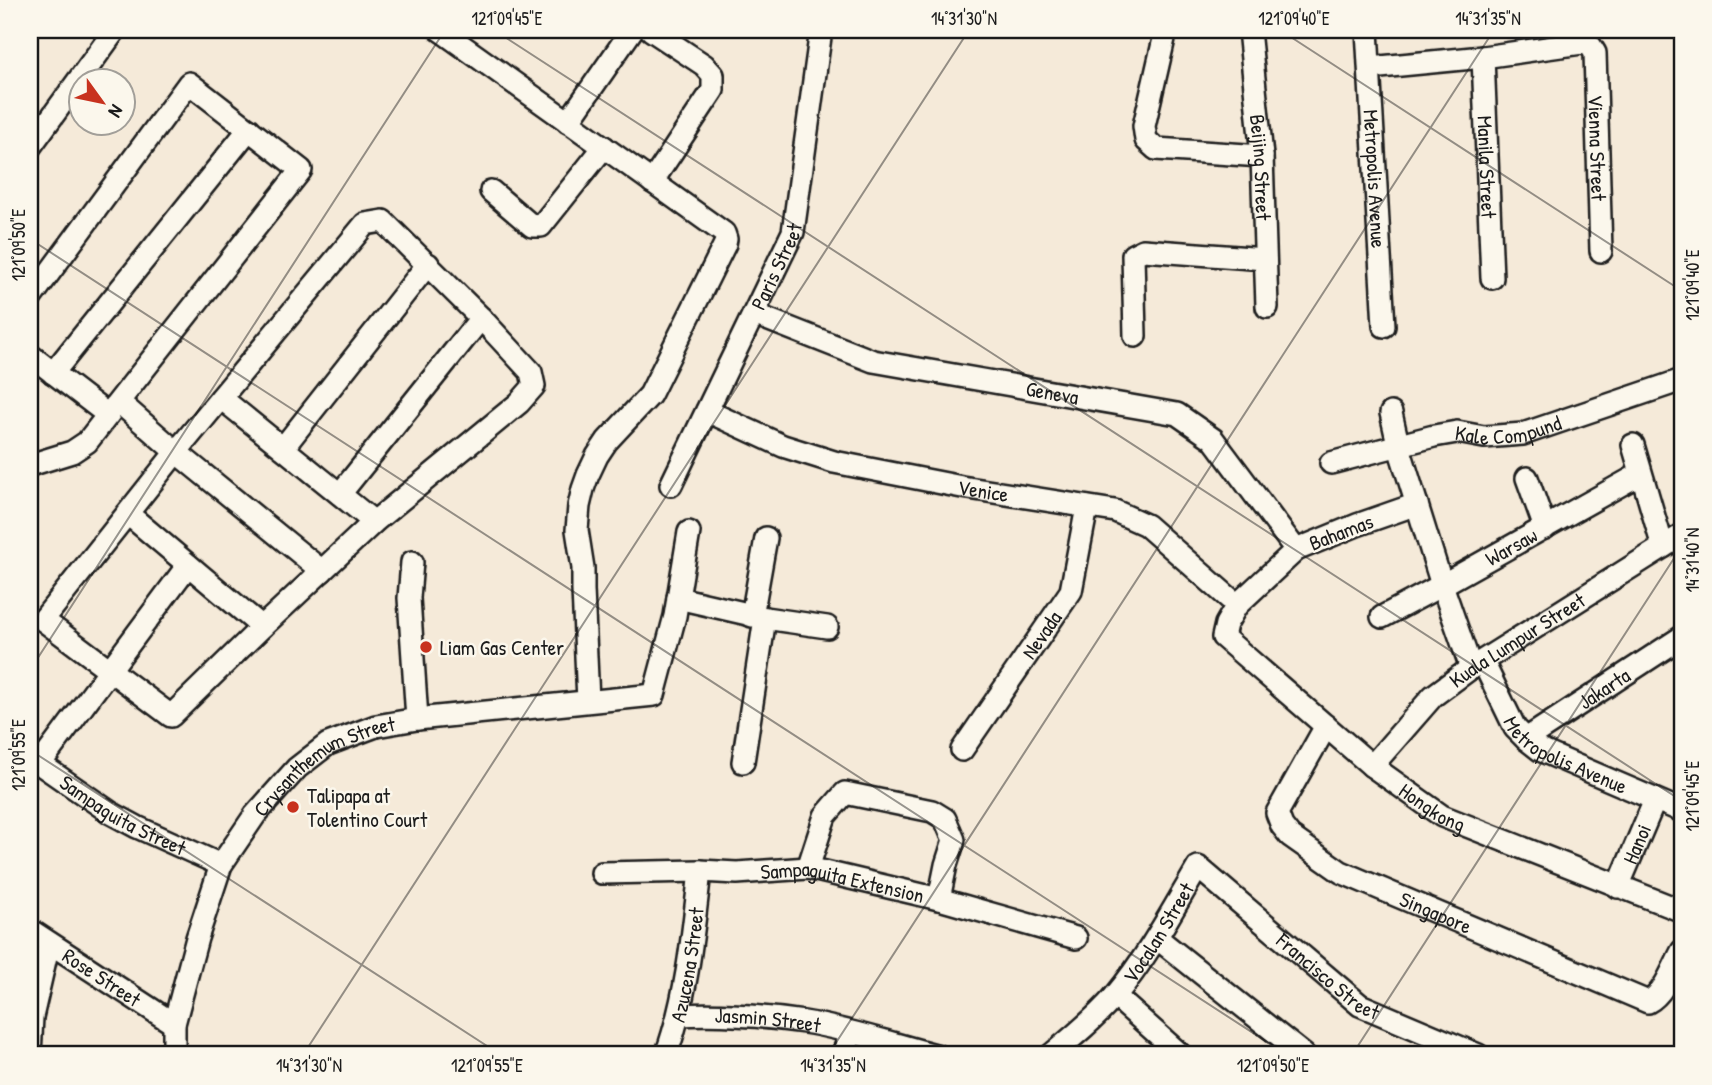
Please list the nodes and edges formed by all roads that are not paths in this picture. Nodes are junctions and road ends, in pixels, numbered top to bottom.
1 (115, 30) edge
2 (440, 30) edge
3 (632, 30) edge
4 (651, 30) edge
5 (821, 30) edge
6 (1166, 30) edge
7 (1249, 30) edge
8 (1367, 30) edge
9 (1483, 57) junction
10 (1370, 68) junction
11 (568, 122) junction
12 (249, 129) junction
13 (30, 147) edge
14 (604, 147) junction
15 (1262, 156) junction
16 (652, 182) junction
17 (491, 191) dead end
18 (1601, 251) dead end
19 (1265, 259) junction
20 (428, 264) junction
21 (1492, 278) dead end
22 (30, 299) edge
23 (1267, 307) dead end
24 (754, 314) junction
25 (481, 318) junction
26 (1384, 326) dead end
27 (1135, 336) dead end
28 (30, 355) edge
29 (53, 373) junction
30 (1682, 380) edge
31 (220, 398) junction
32 (113, 408) junction
33 (707, 411) junction
34 (1391, 413) dead end
35 (1398, 444) junction
36 (1633, 445) dead end
37 (283, 448) junction
38 (176, 452) junction
39 (1331, 463) dead end
40 (30, 465) edge
41 (1640, 474) junction
42 (1527, 478) dead end
43 (671, 485) dead end
44 (340, 494) junction
45 (1417, 504) junction
46 (1087, 507) junction
47 (128, 514) junction
48 (374, 522) junction
49 (1545, 528) junction
50 (689, 532) dead end
51 (766, 538) dead end
52 (1676, 545) edge
53 (1296, 550) junction
54 (412, 562) dead end
55 (188, 565) junction
56 (322, 571) junction
57 (1442, 585) junction
58 (678, 598) junction
59 (1237, 605) junction
60 (758, 617) junction
61 (1381, 617) dead end
62 (262, 627) junction
63 (827, 627) dead end
64 (1682, 637) edge
65 (1223, 638) joint
66 (1477, 665) junction
67 (109, 670) junction
68 (588, 701) junction
69 (417, 719) junction
70 (1326, 726) junction
71 (1525, 739) junction
72 (962, 750) dead end
73 (35, 761) edge
74 (743, 762) dead end
75 (1372, 766) junction
76 (1655, 800) junction
77 (1682, 811) edge
78 (221, 866) junction
79 (1198, 867) joint
80 (808, 868) junction
81 (700, 872) junction
82 (602, 873) dead end
83 (1618, 887) junction
84 (939, 899) junction
85 (1682, 911) edge
86 (30, 930) edge
87 (1157, 937) junction
88 (1076, 938) dead end
89 (49, 943) junction
90 (1682, 951) edge
91 (1115, 996) junction
92 (679, 1015) junction
93 (174, 1024) junction
94 (852, 1033) junction
95 (1454, 1051) edge
96 (30, 1055) edge
97 (174, 1055) edge
98 (666, 1055) edge
99 (842, 1055) edge
100 (936, 1055) edge
101 (1051, 1055) edge
102 (1181, 1055) edge
103 (1304, 1055) edge
104 (1478, 1055) edge

1 - 13 street
2 - 11 street
3 - 11 street
4 - 16 street
5 - 24 street, Paris Street
6 - 15 street
7 - 15 street, Beijing Street
8 - 10 street, Metropolis Avenue
9 - 10 street
9 - 18 street, Vienna Street
9 - 21 street, Manila Street
10 - 26 street, Metropolis Avenue
11 - 14 street
12 - 22 street
12 - 29 street
12 - 32 street
14 - 16 street
14 - 17 street
15 - 19 street, Beijing Street
16 - 68 street
19 - 23 street, Beijing Street
19 - 27 street
20 - 25 street
20 - 31 street
20 - 37 street
24 - 33 street, Paris Street
24 - 53 street, Geneva
25 - 44 street
25 - 48 street
28 - 29 street
29 - 32 street
30 - 35 street, Kale Compund
31 - 37 street
31 - 38 street
32 - 38 street
32 - 40 street
33 - 43 street, Paris Street
33 - 46 street, Venice
34 - 35 street, Metropolis Avenue
35 - 39 street, Kale Compund
35 - 45 street, Metropolis Avenue
36 - 41 street
37 - 44 street
38 - 47 street
38 - 56 street
41 - 49 street, Warsaw
41 - 52 street
42 - 49 street
44 - 48 street
45 - 53 street, Bahamas
45 - 57 street, Metropolis Avenue
46 - 59 street, Venice
46 - 72 street, Nevada
47 - 55 street
47 - 67 street
48 - 56 street
49 - 57 street, Warsaw
50 - 58 street
51 - 60 street
52 - 66 street, Kuala Lumpur Street
53 - 59 street, Bahamas
54 - 69 street
55 - 62 street
55 - 67 street
56 - 62 street
57 - 61 street, Warsaw
57 - 66 street, Metropolis Avenue
58 - 60 street
58 - 68 street, Crysanthemum Street
59 - 65 street, Bahamas
60 - 63 street
60 - 74 street
62 - 67 street
64 - 71 street, Jakarta
65 - 70 street, Hongkong
66 - 71 street, Metropolis Avenue
66 - 75 street, Kuala Lumpur Street
67 - 73 street
68 - 69 street, Crysanthemum Street
69 - 78 street, Crysanthemum Street
70 - 75 street, Hongkong
70 - 90 street, Singapore
71 - 76 street, Metropolis Avenue
73 - 78 street, Sampaguita Street
75 - 83 street, Hongkong
76 - 77 street, Metropolis Avenue
76 - 83 street, Hanoi
78 - 93 street, Crysanthemum Street
79 - 87 street, Vocalan Street
79 - 95 street, Francisco Street
80 - 81 street, Sampaguita Extension
80 - 84 street, Sampaguita Extension
80 - 84 street
81 - 82 street, Sampaguita Extension
81 - 92 street, Azucena Street
83 - 85 street, Hongkong
84 - 88 street, Sampaguita Extension
86 - 89 street, Rose Street
87 - 91 street, Vocalan Street
87 - 103 street
89 - 93 street, Rose Street
89 - 96 street
91 - 101 street
91 - 102 street
92 - 94 street, Jasmin Street
92 - 98 street, Azucena Street
93 - 97 street, Crysanthemum Street
94 - 99 street
94 - 100 street, Jasmin Street
95 - 104 street, Francisco Street

